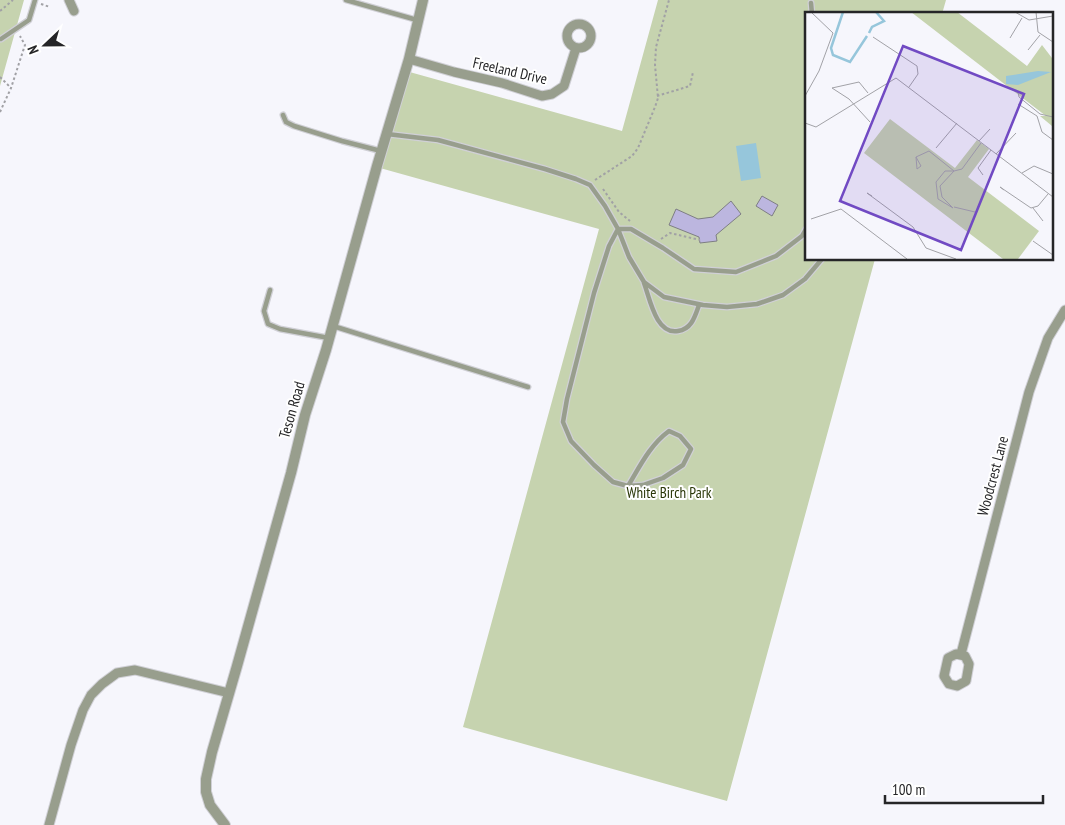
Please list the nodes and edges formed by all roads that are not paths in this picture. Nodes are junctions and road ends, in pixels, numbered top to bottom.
1 (35, 0) edge
2 (69, 0) edge
3 (346, 0) edge
4 (423, 0) edge
5 (811, 3) dead end
6 (74, 11) dead end
7 (812, 12) edge
8 (418, 21) junction
9 (2, 39) dead end
10 (576, 48) dead end
11 (409, 60) junction
12 (284, 115) dead end
13 (386, 134) junction
14 (381, 151) junction
15 (618, 229) junction
16 (805, 231) edge
17 (821, 260) edge
18 (644, 282) junction
19 (270, 290) dead end
20 (699, 305) junction
21 (1065, 310) edge
22 (332, 326) junction
23 (329, 338) junction
24 (528, 388) dead end
25 (628, 486) junction
26 (961, 654) dead end
27 (229, 693) junction
28 (49, 825) edge
29 (225, 825) edge

1 - 9 lane
2 - 6 street
3 - 8 lane
4 - 8 street, Teson Road
5 - 7 lane
8 - 11 street, Teson Road
10 - 11 street, Freeland Drive
11 - 13 street, Teson Road
12 - 14 lane
13 - 14 street, Teson Road
13 - 15 lane
14 - 22 street, Teson Road
15 - 16 lane
15 - 18 lane
15 - 25 lane
17 - 20 lane
18 - 20 lane
18 - 20 lane
19 - 23 lane
21 - 26 street, Woodcrest Lane
22 - 23 street, Teson Road
22 - 24 lane
23 - 27 street, Teson Road
25 - 25 lane
27 - 28 street
27 - 29 street, Teson Road

